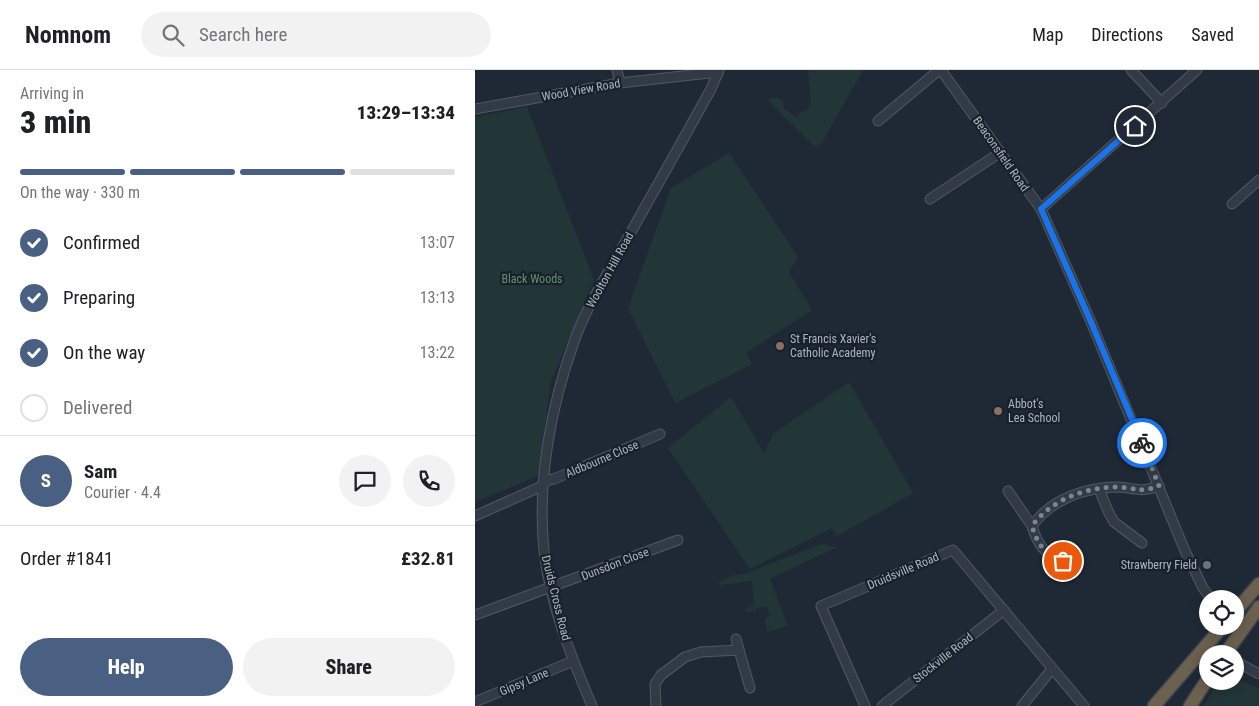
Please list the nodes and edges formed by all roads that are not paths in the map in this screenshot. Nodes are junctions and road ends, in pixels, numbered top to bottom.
1 (617, 70) edge
2 (940, 70) edge
3 (1131, 70) edge
4 (1197, 70) edge
5 (719, 72) edge
6 (620, 82) junction
7 (1162, 103) junction
8 (475, 109) edge
9 (878, 121) dead end
10 (1001, 152) junction
11 (1259, 180) edge
12 (930, 199) dead end
13 (1232, 204) dead end
14 (1041, 209) junction
15 (661, 434) dead end
16 (544, 485) junction
17 (1159, 486) junction
18 (1099, 488) junction
19 (1008, 491) dead end
20 (475, 516) edge
21 (1032, 526) junction
22 (678, 540) dead end
23 (1141, 543) dead end
24 (1071, 558) dead end
25 (1259, 584) edge
26 (551, 587) junction
27 (1204, 590) edge
28 (1244, 602) edge
29 (1004, 610) junction
30 (1257, 610) edge
31 (475, 615) edge
32 (1244, 619) edge
33 (1217, 635) edge
34 (736, 639) dead end
35 (1232, 645) edge
36 (739, 650) junction
37 (1199, 659) edge
38 (573, 661) junction
39 (1195, 661) junction
40 (1244, 666) edge
41 (1053, 669) junction
42 (1259, 674) edge
43 (750, 688) dead end
44 (1200, 690) edge
45 (475, 702) edge
46 (592, 706) edge
47 (657, 706) edge
48 (865, 706) edge
49 (881, 706) edge
50 (1023, 706) edge
51 (1084, 706) edge
52 (1154, 706) edge
53 (1190, 706) edge

1 - 6 street
2 - 9 street
2 - 10 street, Beaconsfield Road
3 - 7 street
4 - 7 street
5 - 6 street, Wood View Road
5 - 16 street, Woolton Hill Road
6 - 8 street, Wood View Road
7 - 14 street
10 - 12 street
10 - 14 street, Beaconsfield Road
11 - 13 street
14 - 17 street, Beaconsfield Road
15 - 16 street, Aldbourne Close
16 - 20 street, Aldbourne Close
16 - 26 street, Druids Cross Road
17 - 18 street
17 - 27 street, Beaconsfield Road
18 - 21 street
18 - 23 street
19 - 21 street
21 - 24 street
22 - 26 street, Dunsdon Close
25 - 28 highway
26 - 31 street, Dunsdon Close
26 - 38 street, Druids Cross Road
29 - 41 street, Druidsville Road
29 - 48 street, Druidsville Road
29 - 49 street, Stockville Road
30 - 32 highway
30 - 35 highway
33 - 39 highway
34 - 36 street
36 - 43 street
36 - 47 street
37 - 39 highway
38 - 45 street, Gipsy Lane
38 - 46 street, Druids Cross Road
39 - 52 highway
40 - 42 street
41 - 50 street
41 - 51 street, Druidsville Road
44 - 53 highway

